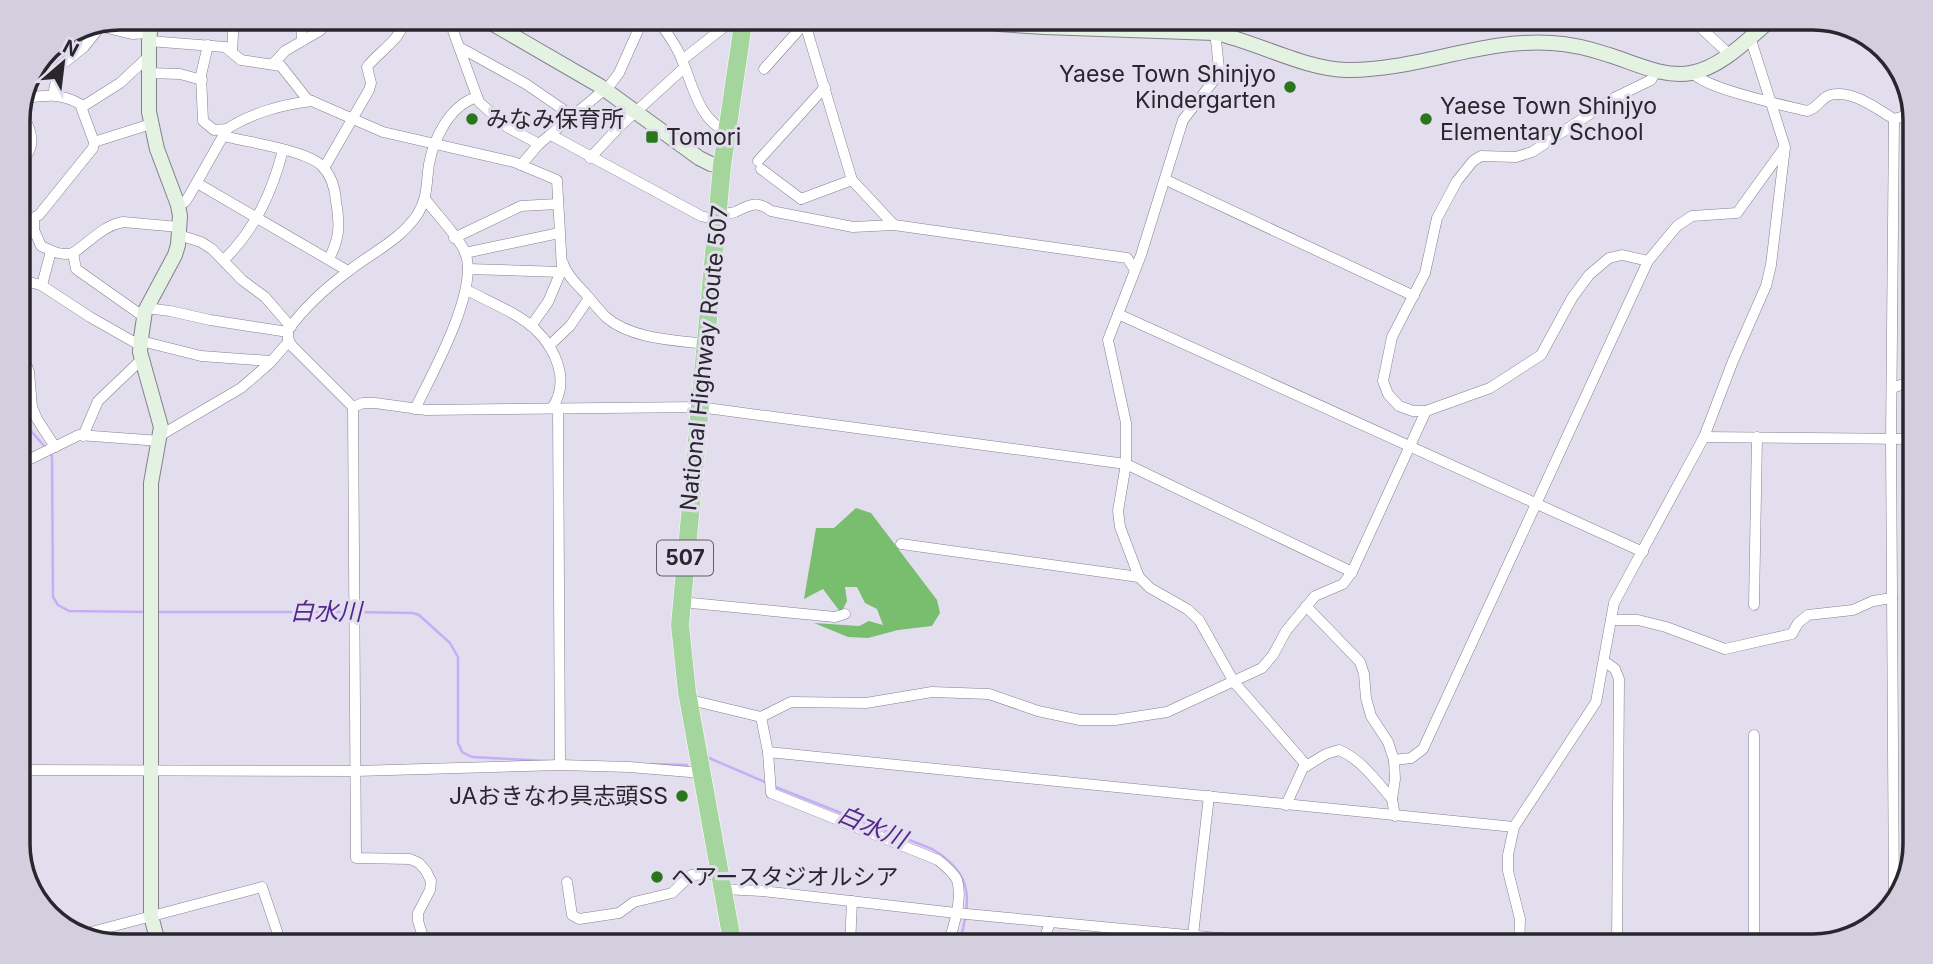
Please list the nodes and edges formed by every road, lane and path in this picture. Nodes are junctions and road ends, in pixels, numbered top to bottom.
1 (117, 30) edge
2 (150, 30) edge
3 (233, 30) edge
4 (302, 30) edge
5 (321, 30) edge
6 (400, 30) edge
7 (453, 30) edge
8 (503, 30) edge
9 (639, 30) edge
10 (664, 30) edge
11 (723, 30) edge
12 (742, 30) edge
13 (796, 30) edge
14 (807, 30) edge
15 (1129, 30) edge
16 (1213, 30) edge
17 (1703, 30) edge
18 (1759, 30) edge
19 (1214, 33) junction
20 (94, 34) edge
21 (149, 37) junction
22 (1750, 37) junction
23 (302, 41) junction
24 (208, 45) junction
25 (461, 48) junction
26 (232, 52) junction
27 (1730, 54) junction
28 (148, 57) junction
29 (273, 64) junction
30 (683, 64) junction
31 (764, 69) dead end
32 (1656, 71) junction
33 (148, 73) junction
34 (1693, 73) junction
35 (202, 80) junction
36 (825, 87) junction
37 (605, 90) junction
38 (53, 95) junction
39 (33, 97) edge
40 (477, 97) junction
41 (312, 101) junction
42 (1772, 103) junction
43 (82, 107) junction
44 (635, 112) junction
45 (574, 117) junction
46 (1903, 117) edge
47 (1894, 119) junction
48 (353, 120) junction
49 (151, 124) junction
50 (727, 132) junction
51 (225, 133) junction
52 (551, 135) junction
53 (30, 136) edge
54 (94, 142) junction
55 (437, 143) junction
56 (539, 144) junction
57 (1785, 147) junction
58 (283, 150) junction
59 (30, 154) edge
60 (590, 158) junction
61 (521, 165) junction
62 (722, 166) junction
63 (324, 168) junction
64 (852, 180) junction
65 (1166, 180) junction
66 (197, 183) junction
67 (801, 199) junction
68 (426, 200) junction
69 (557, 204) junction
70 (178, 205) junction
71 (30, 217) edge
72 (718, 217) junction
73 (257, 218) junction
74 (802, 218) junction
75 (894, 225) junction
76 (30, 227) edge
77 (179, 231) junction
78 (559, 233) junction
79 (454, 238) junction
80 (51, 251) junction
81 (73, 253) junction
82 (465, 253) junction
83 (561, 255) junction
84 (329, 259) junction
85 (224, 260) junction
86 (1648, 261) junction
87 (468, 270) junction
88 (1135, 270) junction
89 (348, 271) junction
90 (561, 272) junction
91 (30, 283) edge
92 (42, 285) junction
93 (467, 289) junction
94 (1414, 296) junction
95 (589, 298) junction
96 (145, 312) junction
97 (1118, 314) junction
98 (531, 326) junction
99 (289, 333) junction
100 (706, 344) junction
101 (549, 346) junction
102 (141, 349) junction
103 (271, 361) junction
104 (30, 384) edge
105 (1903, 384) edge
106 (1892, 388) junction
107 (699, 407) junction
108 (353, 408) junction
109 (555, 408) junction
110 (415, 409) junction
111 (1426, 411) junction
112 (83, 436) junction
113 (1704, 437) junction
114 (1757, 437) junction
115 (161, 438) junction
116 (1891, 440) junction
117 (1903, 440) edge
118 (55, 447) junction
119 (1410, 447) junction
120 (30, 459) edge
121 (1126, 464) junction
122 (1536, 505) junction
123 (901, 544) dead end
124 (1643, 552) junction
125 (1353, 572) junction
126 (1139, 578) junction
127 (1892, 598) junction
128 (680, 602) junction
129 (1754, 605) dead end
130 (1306, 606) junction
131 (845, 614) dead end
132 (1611, 620) junction
133 (1604, 662) junction
134 (1234, 682) junction
135 (689, 702) junction
136 (761, 717) junction
137 (1754, 735) dead end
138 (768, 752) junction
139 (1394, 761) junction
140 (560, 765) junction
141 (1307, 766) junction
142 (30, 770) edge
143 (150, 771) junction
144 (356, 771) junction
145 (702, 773) junction
146 (1209, 796) junction
147 (1392, 799) junction
148 (1286, 805) junction
149 (1395, 816) junction
150 (1514, 827) junction
151 (567, 882) dead end
152 (721, 882) junction
153 (1894, 884) edge
154 (852, 901) junction
155 (956, 913) junction
156 (151, 916) junction
157 (1050, 922) junction
158 (96, 931) edge
159 (156, 934) edge
160 (277, 934) edge
161 (422, 934) edge
162 (731, 934) edge
163 (851, 934) edge
164 (951, 934) edge
165 (1046, 934) edge
166 (1182, 934) edge
167 (1193, 934) edge
168 (1519, 934) edge
169 (1617, 934) edge
170 (1755, 934) edge

1 - 21 street
2 - 21 main road
3 - 26 street
4 - 23 street
5 - 23 street
6 - 48 street
7 - 25 street
8 - 37 main road
9 - 37 street
10 - 30 street
11 - 30 street
12 - 50 highway, National Highway Route 507 / 507
13 - 31 street
14 - 36 street
15 - 19 main road
16 - 19 street
17 - 27 street
18 - 22 main road
19 - 32 main road
19 - 65 street
20 - 38 street
21 - 24 street
21 - 28 main road
22 - 27 main road
22 - 42 street
23 - 29 street
24 - 26 street
24 - 35 street
25 - 40 street
25 - 45 street
26 - 29 street
27 - 34 main road
28 - 33 main road
28 - 43 street
29 - 41 street
30 - 44 street
30 - 50 street
32 - 34 main road
32 - 94 street
33 - 35 street
33 - 49 main road
34 - 42 street
35 - 51 street
36 - 64 street
36 - 67 street
37 - 44 main road
37 - 45 street
38 - 39 street
38 - 43 street
40 - 55 street
40 - 56 street
41 - 48 street
41 - 51 street
42 - 47 street
42 - 57 street
43 - 54 street
44 - 60 street
44 - 62 main road
45 - 52 street
46 - 47 street
47 - 106 street
48 - 55 street
48 - 63 street
49 - 54 street
49 - 70 main road
50 - 62 highway, National Highway Route 507 / 507
51 - 58 street
51 - 66 street
52 - 56 street
52 - 60 street
53 - 59 street
54 - 71 street
55 - 61 street
55 - 68 street
56 - 61 street
57 - 86 street
57 - 113 street
58 - 63 street
58 - 73 street
60 - 72 street
61 - 69 street
62 - 72 highway, National Highway Route 507 / 507
63 - 84 street
64 - 67 street
64 - 75 street
65 - 88 street
65 - 94 street
66 - 70 street
66 - 73 street
67 - 74 street
68 - 79 street
68 - 89 street
69 - 78 street
69 - 79 street
70 - 77 main road
72 - 74 street
72 - 100 highway, National Highway Route 507 / 507
73 - 84 street
73 - 85 street
74 - 75 street
75 - 88 street
76 - 80 street
77 - 81 street
77 - 85 street
77 - 96 main road
78 - 82 street
78 - 83 street
79 - 82 street
80 - 81 street
80 - 92 street
81 - 96 street
82 - 87 street
83 - 90 street
83 - 95 street
84 - 89 street
85 - 99 street
86 - 111 street
86 - 122 street
87 - 90 street
87 - 93 street
88 - 97 street
89 - 99 street
90 - 98 street
91 - 92 street
92 - 102 street
93 - 98 street
93 - 110 street
94 - 111 street
95 - 100 street
95 - 101 street
96 - 99 street
96 - 102 main road
97 - 119 street
97 - 121 street
98 - 101 street
99 - 103 street
99 - 108 street
100 - 107 highway, National Highway Route 507 / 507
101 - 109 street
102 - 103 street
102 - 112 street
102 - 115 main road
103 - 115 street
104 - 118 street
105 - 106 street
106 - 116 street
107 - 109 street
107 - 121 street
107 - 128 highway, National Highway Route 507 / 507
108 - 110 street
108 - 144 street
109 - 110 street
109 - 140 street
111 - 119 street
112 - 115 street
112 - 118 street
113 - 114 street
113 - 124 street
114 - 116 street
114 - 129 street
115 - 143 main road
116 - 117 street
116 - 127 street
118 - 120 street
119 - 122 street
119 - 125 street
121 - 125 street
121 - 126 street
122 - 124 street
122 - 139 street
123 - 126 street
124 - 132 street
125 - 130 street
126 - 134 street
127 - 132 street
127 - 153 street
128 - 131 street
128 - 135 highway, National Highway Route 507 / 507
130 - 134 street
130 - 139 street
132 - 133 street
133 - 150 street
133 - 169 street
134 - 136 street
134 - 141 street
135 - 136 street
135 - 145 highway, National Highway Route 507 / 507
136 - 138 street
137 - 170 street
138 - 146 street
138 - 155 street
139 - 147 street
140 - 144 street
140 - 145 street
141 - 147 street
141 - 148 street
142 - 143 street
143 - 144 street
143 - 156 main road
144 - 161 street
145 - 152 highway, National Highway Route 507 / 507
146 - 148 street
146 - 167 street
147 - 149 street
148 - 149 street
149 - 150 street
150 - 168 street
151 - 152 street
152 - 154 street
152 - 162 highway, National Highway Route 507 / 507
154 - 155 street
154 - 163 street
155 - 157 street
155 - 164 street
156 - 158 street
156 - 159 main road
156 - 160 street
157 - 165 street
157 - 166 street

